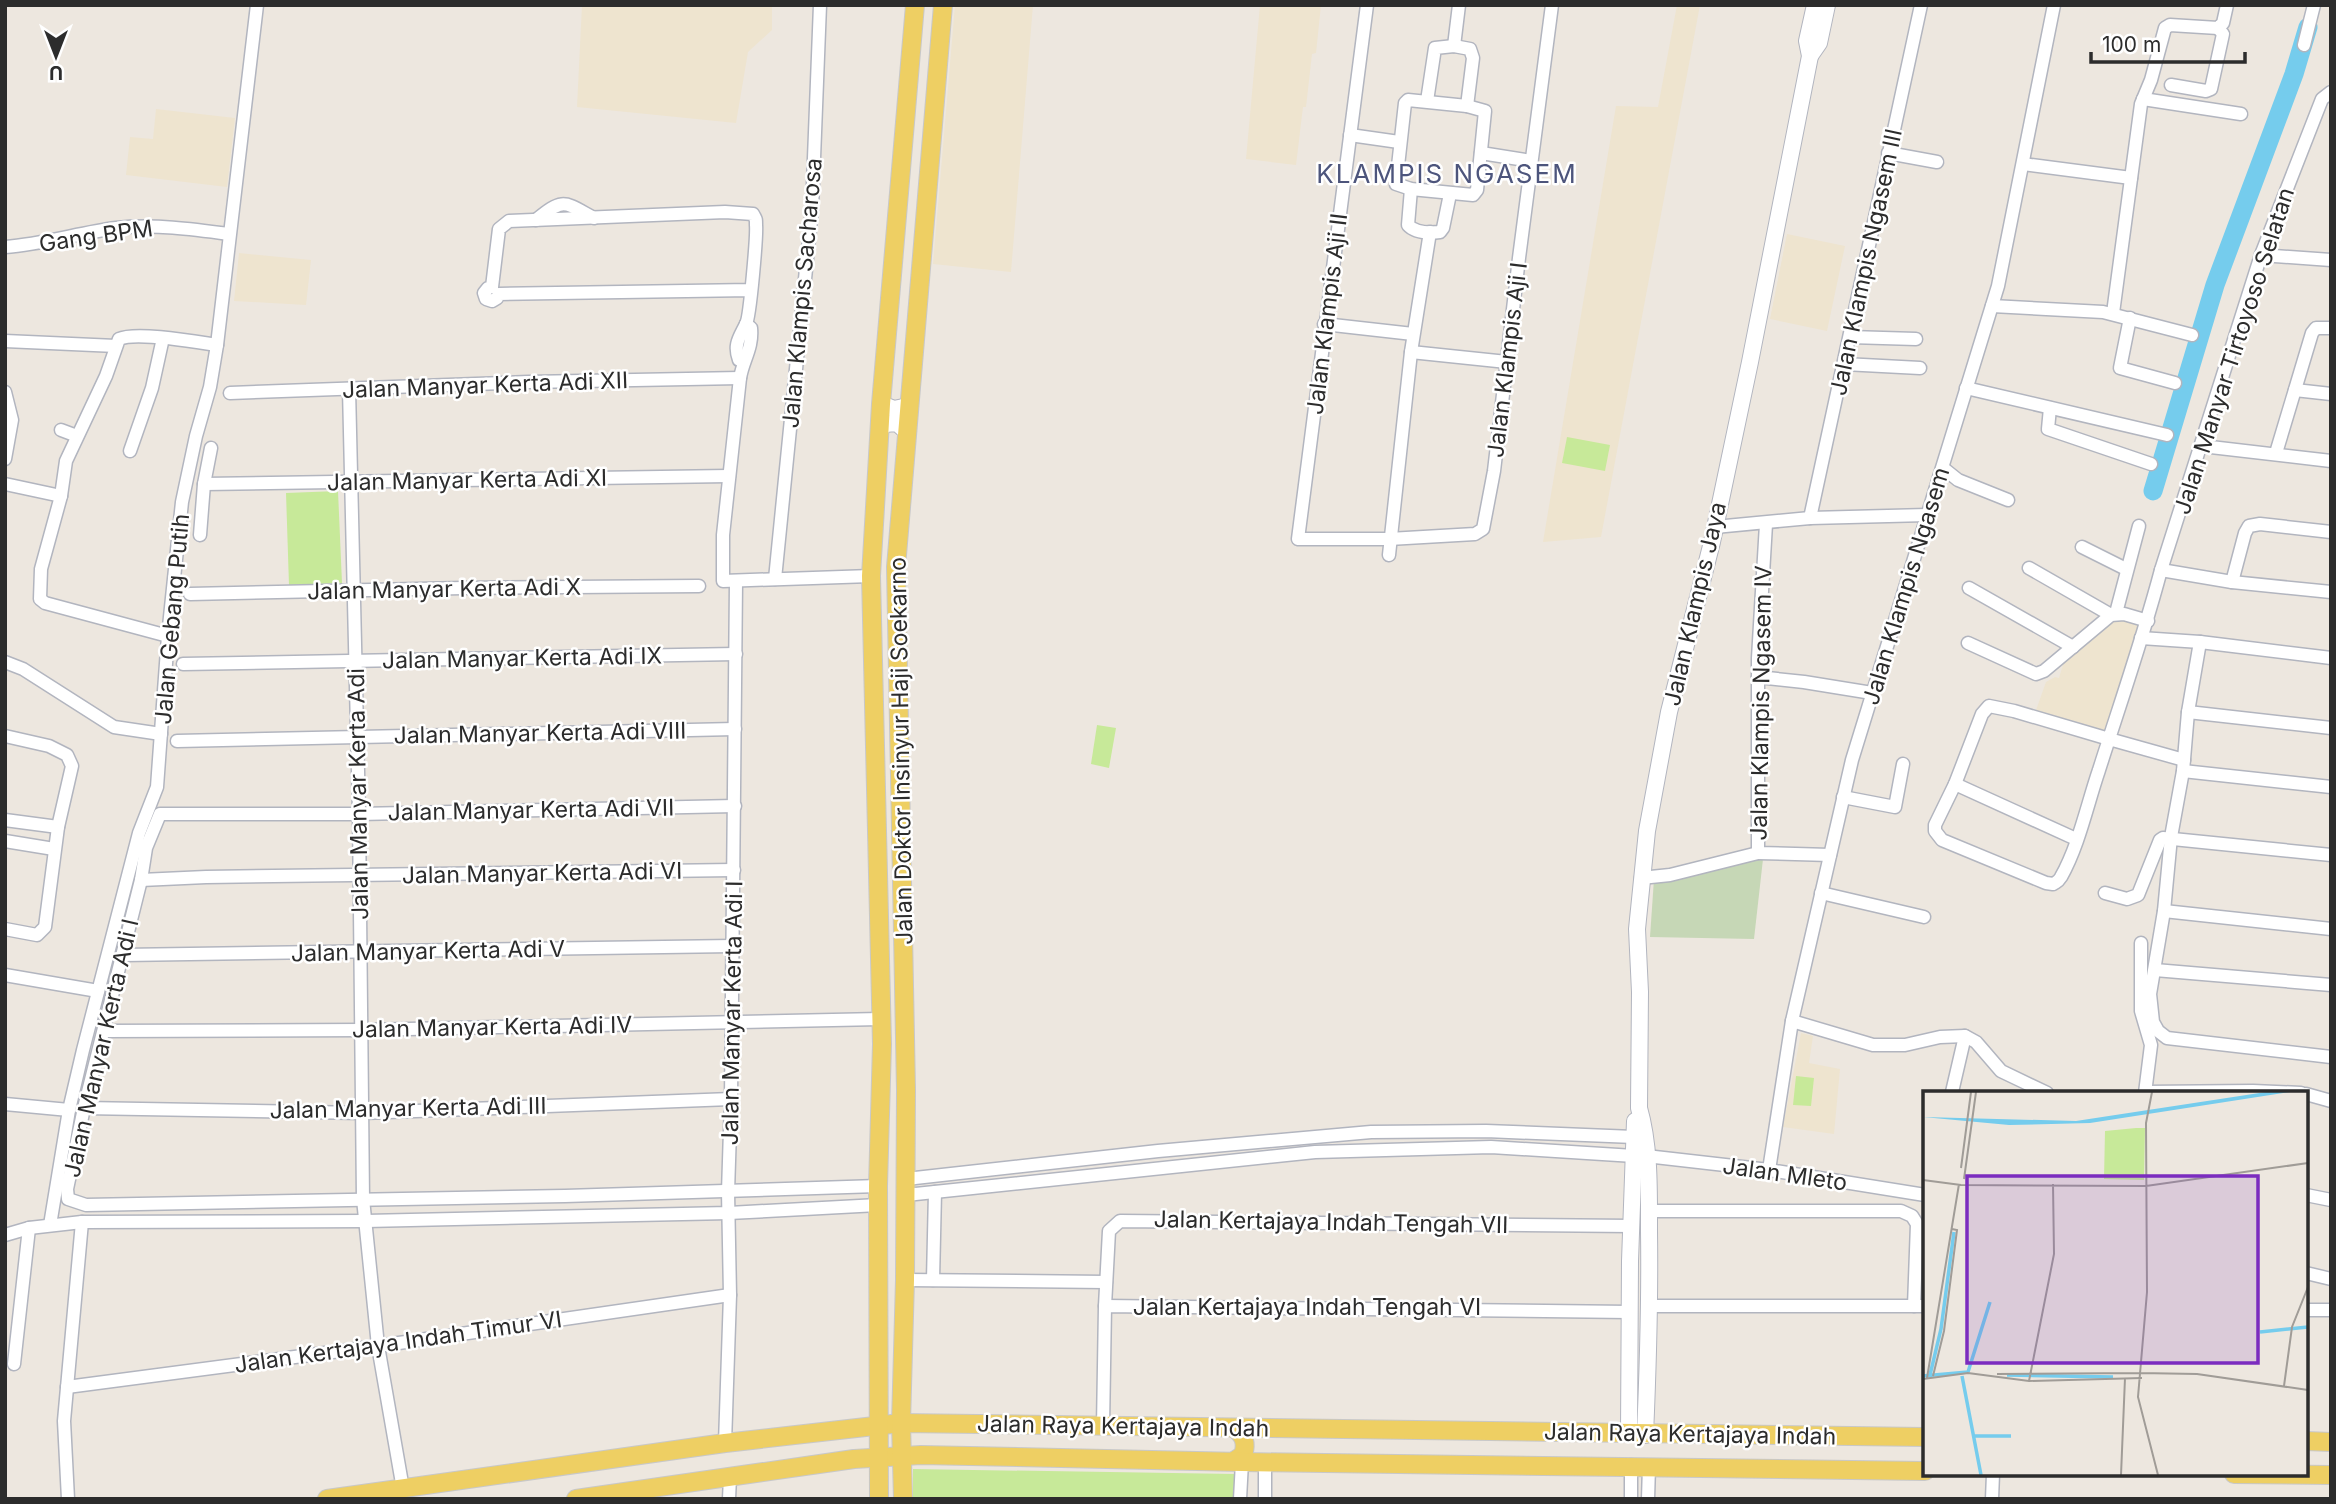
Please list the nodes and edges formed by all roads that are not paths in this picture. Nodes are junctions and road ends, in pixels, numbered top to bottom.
1 (257, 5) edge
2 (820, 5) edge
3 (915, 5) edge
4 (943, 5) edge
5 (1367, 5) edge
6 (1458, 5) edge
7 (1552, 5) edge
8 (1815, 5) edge
9 (1827, 5) edge
10 (1921, 5) edge
11 (2054, 5) edge
12 (2227, 5) edge
13 (2314, 5) edge
14 (2218, 28) junction
15 (2304, 45) dead end
16 (1454, 46) junction
17 (1810, 56) junction
18 (2171, 85) dead end
19 (2331, 92) edge
20 (2143, 99) junction
21 (1427, 101) junction
22 (1467, 106) junction
23 (2241, 114) dead end
24 (1350, 135) junction
25 (1399, 142) junction
26 (1481, 153) junction
27 (1888, 153) junction
28 (1531, 161) junction
29 (1937, 162) dead end
30 (2023, 164) junction
31 (2131, 178) junction
32 (1411, 189) junction
33 (1450, 194) junction
34 (1430, 232) junction
35 (229, 234) junction
36 (5, 247) edge
37 (2261, 255) junction
38 (2331, 260) edge
39 (751, 290) junction
40 (1992, 306) junction
41 (2113, 313) junction
42 (2130, 318) junction
43 (1324, 324) junction
44 (2331, 328) edge
45 (1413, 334) junction
46 (2192, 335) dead end
47 (1850, 337) junction
48 (163, 338) junction
49 (1916, 339) dead end
50 (5, 341) edge
51 (217, 345) junction
52 (116, 346) junction
53 (1411, 352) junction
54 (1507, 362) junction
55 (1844, 364) junction
56 (1920, 368) dead end
57 (740, 379) junction
58 (2175, 383) dead end
59 (1966, 388) junction
60 (349, 389) junction
61 (2295, 390) junction
62 (5, 392) edge
63 (230, 393) dead end
64 (2331, 394) edge
65 (881, 404) junction
66 (908, 406) junction
67 (2050, 408) junction
68 (61, 430) dead end
69 (880, 430) junction
70 (907, 432) junction
71 (2167, 435) dead end
72 (78, 436) junction
73 (2202, 446) junction
74 (211, 448) dead end
75 (130, 451) dead end
76 (2276, 453) junction
77 (5, 459) edge
78 (2331, 461) edge
79 (2151, 464) dead end
80 (1943, 468) junction
81 (729, 476) junction
82 (350, 483) junction
83 (5, 484) edge
84 (204, 484) junction
85 (61, 496) junction
86 (2008, 500) dead end
87 (1927, 516) junction
88 (1810, 518) junction
89 (1766, 523) junction
90 (2139, 526) dead end
91 (1715, 527) junction
92 (2331, 533) edge
93 (200, 536) dead end
94 (1298, 539) joint
95 (1389, 539) junction
96 (2082, 547) dead end
97 (1389, 555) dead end
98 (2029, 568) dead end
99 (2126, 569) junction
100 (2161, 570) junction
101 (871, 576) junction
102 (775, 579) junction
103 (737, 582) junction
104 (2232, 582) junction
105 (698, 586) dead end
106 (1969, 588) dead end
107 (354, 591) junction
108 (2331, 592) edge
109 (190, 594) dead end
110 (2113, 614) junction
111 (2148, 619) junction
112 (168, 636) junction
113 (2141, 638) junction
114 (2200, 642) junction
115 (1968, 643) dead end
116 (2073, 647) junction
117 (736, 654) junction
118 (2331, 658) edge
119 (356, 660) junction
120 (5, 662) edge
121 (183, 664) dead end
122 (1758, 677) junction
123 (1872, 694) junction
124 (2189, 712) junction
125 (2331, 728) edge
126 (735, 729) junction
127 (162, 734) junction
128 (5, 736) edge
129 (357, 736) junction
130 (2109, 739) junction
131 (177, 741) dead end
132 (1903, 764) dead end
133 (2184, 766) junction
134 (1955, 783) junction
135 (2331, 787) edge
136 (1843, 797) junction
137 (735, 806) junction
138 (160, 814) joint
139 (359, 814) junction
140 (5, 820) edge
141 (58, 827) junction
142 (2171, 837) junction
143 (2076, 839) junction
144 (5, 841) edge
145 (54, 849) junction
146 (1758, 853) junction
147 (1830, 855) junction
148 (2331, 855) edge
149 (734, 870) junction
150 (360, 875) junction
151 (1641, 878) junction
152 (141, 880) junction
153 (1821, 893) junction
154 (2105, 893) dead end
155 (2164, 911) junction
156 (1924, 917) dead end
157 (5, 929) edge
158 (2331, 929) edge
159 (2141, 943) dead end
160 (733, 946) junction
161 (362, 953) junction
162 (123, 955) junction
163 (2155, 970) junction
164 (5, 975) edge
165 (2331, 985) edge
166 (98, 991) junction
167 (1792, 1021) junction
168 (732, 1024) junction
169 (881, 1027) junction
170 (905, 1027) junction
171 (363, 1030) junction
172 (104, 1031) junction
173 (1965, 1036) junction
174 (2331, 1057) edge
175 (1952, 1091) edge
176 (2043, 1091) edge
177 (2145, 1091) edge
178 (2308, 1094) edge
179 (731, 1099) junction
180 (2331, 1101) edge
181 (5, 1104) edge
182 (84, 1108) junction
183 (69, 1110) junction
184 (362, 1113) junction
185 (1315, 1145) junction
186 (1639, 1148) junction
187 (1122, 1164) junction
188 (1769, 1170) junction
189 (1641, 1183) junction
190 (906, 1188) junction
191 (935, 1192) junction
192 (1923, 1195) edge
193 (2308, 1195) edge
194 (878, 1196) junction
195 (2331, 1200) edge
196 (728, 1203) junction
197 (364, 1210) junction
198 (1649, 1211) junction
199 (82, 1222) junction
200 (50, 1225) junction
201 (1632, 1226) junction
202 (29, 1228) junction
203 (5, 1235) edge
204 (2308, 1273) edge
205 (2331, 1279) edge
206 (905, 1280) junction
207 (933, 1280) junction
208 (1106, 1282) junction
209 (730, 1295) junction
210 (1105, 1306) junction
211 (1650, 1306) junction
212 (1920, 1306) edge
213 (2308, 1310) edge
214 (2331, 1310) edge
215 (1630, 1311) junction
216 (378, 1346) junction
217 (14, 1364) dead end
218 (66, 1387) junction
219 (1629, 1392) junction
220 (1647, 1393) junction
221 (901, 1423) junction
222 (879, 1424) junction
223 (1103, 1426) junction
224 (1234, 1428) junction
225 (1274, 1428) junction
226 (1637, 1434) junction
227 (1923, 1437) edge
228 (2308, 1441) edge
229 (2331, 1442) edge
230 (725, 1443) junction
231 (903, 1455) junction
232 (879, 1458) junction
233 (1238, 1462) junction
234 (1269, 1462) junction
235 (1640, 1466) junction
236 (1923, 1471) edge
237 (2308, 1475) edge
238 (2331, 1475) edge
239 (1993, 1476) edge
240 (730, 1477) junction
241 (404, 1494) edge
242 (68, 1499) edge
243 (327, 1499) edge
244 (576, 1499) edge
245 (729, 1499) edge
246 (879, 1499) edge
247 (903, 1499) edge
248 (1240, 1499) edge
249 (1265, 1499) edge
250 (1631, 1499) edge
251 (1648, 1499) edge
252 (1992, 1499) edge

1 - 35 street, Jalan Gebang Putih
2 - 102 street, Jalan Klampis Sacharosa
3 - 65 main road, Jalan Doktor Insinyur Haji Soekarno
4 - 66 main road, Jalan Doktor Insinyur Haji Soekarno
5 - 24 street, Jalan Klampis Aji II
6 - 16 street
7 - 28 street, Jalan Klampis Aji I
8 - 17 main road, Jalan Klampis Jaya
9 - 17 main road, Jalan Klampis Jaya
10 - 27 street, Jalan Klampis Ngasem III
11 - 30 street, Jalan Klampis Ngasem
12 - 14 street
13 - 15 street
14 - 18 street
14 - 20 street
16 - 21 street
16 - 22 street
17 - 91 main road, Jalan Klampis Jaya
19 - 37 street, Jalan Manyar Tirtoyoso Selatan
20 - 23 street
20 - 31 street
21 - 22 street
21 - 25 street
22 - 26 street
24 - 25 street
24 - 43 street, Jalan Klampis Aji II
25 - 32 street
26 - 28 street
26 - 33 street
27 - 29 street
27 - 47 street, Jalan Klampis Ngasem III
28 - 54 street, Jalan Klampis Aji I
30 - 31 street
30 - 40 street, Jalan Klampis Ngasem
31 - 41 street
32 - 33 street
32 - 34 street
33 - 34 street
34 - 45 street
35 - 36 street, Gang BPM
35 - 51 street, Jalan Gebang Putih
37 - 38 street
37 - 73 street, Jalan Manyar Tirtoyoso Selatan
39 - 39 street
39 - 57 street
40 - 41 street
40 - 59 street, Jalan Klampis Ngasem
41 - 42 street
42 - 46 street
42 - 58 street
43 - 45 street
43 - 94 street, Jalan Klampis Aji II
44 - 61 street
45 - 53 street
47 - 49 street
47 - 55 street, Jalan Klampis Ngasem III
48 - 51 street
48 - 52 street
48 - 75 street
50 - 52 street
51 - 112 street, Jalan Gebang Putih
52 - 72 street
53 - 54 street
53 - 95 street
54 - 95 street, Jalan Klampis Aji I
55 - 56 street
55 - 88 street, Jalan Klampis Ngasem III
57 - 60 street, Jalan Manyar Kerta Adi XII
57 - 81 street
59 - 67 street
59 - 80 street, Jalan Klampis Ngasem
60 - 63 street, Jalan Manyar Kerta Adi XII
60 - 82 street, Jalan Manyar Kerta Adi
61 - 64 street
61 - 76 street
62 - 77 street
65 - 66 main road
65 - 69 main road, Jalan Doktor Insinyur Haji Soekarno
66 - 70 main road, Jalan Doktor Insinyur Haji Soekarno
67 - 71 street
67 - 79 street
68 - 72 street
69 - 70 main road
69 - 101 main road, Jalan Doktor Insinyur Haji Soekarno
70 - 170 main road, Jalan Doktor Insinyur Haji Soekarno
72 - 85 street
73 - 76 street
73 - 100 street, Jalan Manyar Tirtoyoso Selatan
74 - 84 street
76 - 78 street
80 - 86 street
80 - 87 street, Jalan Klampis Ngasem
81 - 82 street, Jalan Manyar Kerta Adi XI
81 - 103 street
82 - 84 street, Jalan Manyar Kerta Adi XI
82 - 107 street, Jalan Manyar Kerta Adi
83 - 85 street
84 - 93 street
85 - 112 street
87 - 88 street
87 - 123 street, Jalan Klampis Ngasem
88 - 89 street
89 - 91 street
89 - 122 street, Jalan Klampis Ngasem IV
90 - 99 street
91 - 151 main road, Jalan Klampis Jaya
92 - 104 street
94 - 95 street, Jalan Klampis Aji I
95 - 97 street
96 - 99 street
98 - 110 street
99 - 110 street
100 - 104 street
100 - 111 street, Jalan Manyar Tirtoyoso Selatan
101 - 102 street
101 - 169 main road, Jalan Doktor Insinyur Haji Soekarno
102 - 103 street
103 - 117 street, Jalan Manyar Kerta Adi I
104 - 108 street
105 - 107 street, Jalan Manyar Kerta Adi X
106 - 116 street
107 - 109 street, Jalan Manyar Kerta Adi X
107 - 119 street, Jalan Manyar Kerta Adi
110 - 111 street
110 - 116 street
111 - 113 street, Jalan Manyar Tirtoyoso Selatan
112 - 127 street, Jalan Gebang Putih
113 - 114 street
113 - 130 street, Jalan Manyar Tirtoyoso Selatan
114 - 118 street
114 - 124 street
115 - 116 street
117 - 119 street, Jalan Manyar Kerta Adi IX
117 - 126 street, Jalan Manyar Kerta Adi I
119 - 121 street, Jalan Manyar Kerta Adi IX
119 - 129 street, Jalan Manyar Kerta Adi
120 - 127 street
122 - 123 street
122 - 146 street, Jalan Klampis Ngasem IV
123 - 136 street, Jalan Klampis Ngasem
124 - 125 street
124 - 133 street
126 - 129 street, Jalan Manyar Kerta Adi VIII
126 - 137 street, Jalan Manyar Kerta Adi I
127 - 166 street, Jalan Gebang Putih
128 - 141 street
129 - 131 street, Jalan Manyar Kerta Adi VIII
129 - 139 street, Jalan Manyar Kerta Adi
130 - 133 street
130 - 134 street
130 - 143 street, Jalan Manyar Tirtoyoso Selatan
132 - 136 street
133 - 135 street
133 - 142 street
134 - 143 street
134 - 143 street, Jalan Manyar Tirtoyoso Selatan
136 - 147 street, Jalan Klampis Ngasem
137 - 139 street, Jalan Manyar Kerta Adi VII
137 - 149 street, Jalan Manyar Kerta Adi I
138 - 139 street, Jalan Manyar Kerta Adi VII
138 - 152 street, Jalan Manyar Kerta Adi I
139 - 150 street, Jalan Manyar Kerta Adi
140 - 141 street
141 - 145 street
142 - 148 street
142 - 154 street
142 - 155 street
144 - 145 street
145 - 157 street
146 - 147 street, Jalan Klampis Ngasem IV
146 - 151 street
147 - 153 street, Jalan Klampis Ngasem
149 - 150 street, Jalan Manyar Kerta Adi VI
149 - 160 street, Jalan Manyar Kerta Adi I
150 - 152 street, Jalan Manyar Kerta Adi VI
150 - 161 street, Jalan Manyar Kerta Adi
151 - 186 main road, Jalan Klampis Jaya
152 - 162 street, Jalan Manyar Kerta Adi I
153 - 156 street
153 - 167 street, Jalan Klampis Ngasem
155 - 158 street
155 - 163 street
159 - 177 street
160 - 161 street, Jalan Manyar Kerta Adi V
160 - 168 street, Jalan Manyar Kerta Adi I
161 - 162 street, Jalan Manyar Kerta Adi V
161 - 171 street, Jalan Manyar Kerta Adi
162 - 172 street, Jalan Manyar Kerta Adi I
163 - 165 street
163 - 174 street
164 - 166 street
166 - 183 street, Jalan Gebang Putih
167 - 173 street
167 - 188 street, Jalan Klampis Ngasem
168 - 169 street, Jalan Manyar Kerta Adi IV
168 - 171 street, Jalan Manyar Kerta Adi IV
168 - 179 street, Jalan Manyar Kerta Adi I
169 - 170 main road
169 - 194 main road, Jalan Doktor Insinyur Haji Soekarno
170 - 190 main road, Jalan Doktor Insinyur Haji Soekarno
171 - 172 street, Jalan Manyar Kerta Adi IV
171 - 184 street, Jalan Manyar Kerta Adi
172 - 182 street, Jalan Manyar Kerta Adi I
173 - 175 street
173 - 176 street
178 - 180 street
179 - 184 street, Jalan Manyar Kerta Adi III
179 - 196 street, Jalan Manyar Kerta Adi I
181 - 183 street
182 - 184 street, Jalan Manyar Kerta Adi III
182 - 197 street, Jalan Manyar Kerta Adi I
183 - 200 street, Jalan Gebang Putih
184 - 197 street, Jalan Manyar Kerta Adi
185 - 186 street
185 - 186 street
185 - 187 street
186 - 188 street, Jalan Mleto
186 - 189 main road, Jalan Klampis Jaya
187 - 190 street
187 - 191 street
188 - 192 street, Jalan Mleto
189 - 198 main road
189 - 201 main road
190 - 191 street
190 - 206 main road, Jalan Doktor Insinyur Haji Soekarno
191 - 207 street
193 - 195 street
194 - 196 street
194 - 196 street
194 - 222 main road, Jalan Doktor Insinyur Haji Soekarno
196 - 197 street
196 - 197 street
196 - 209 street, Jalan Manyar Kerta Adi I
197 - 199 street
197 - 216 street, Jalan Manyar Kerta Adi
198 - 211 main road
198 - 212 street
199 - 200 street
199 - 218 street
200 - 202 street
201 - 208 street, Jalan Kertajaya Indah Tengah VII
201 - 215 main road
202 - 203 street
202 - 217 street
204 - 205 street
206 - 207 street
206 - 221 main road, Jalan Doktor Insinyur Haji Soekarno
207 - 208 street
208 - 210 street, Jalan Kertajaya Indah Tengah VII
209 - 216 street, Jalan Kertajaya Indah Timur VI
209 - 230 street, Jalan Manyar Kerta Adi I
210 - 215 street, Jalan Kertajaya Indah Tengah VI
210 - 223 street, Jalan Kertajaya Indah Tengah VI
211 - 212 street
211 - 220 main road
213 - 214 street
215 - 219 main road
216 - 218 street, Jalan Kertajaya Indah Timur VI
216 - 241 street, Jalan Manyar Kerta Adi
218 - 242 street
219 - 220 main road
219 - 226 main road
220 - 226 main road
221 - 222 main road, Jalan Raya Kertajaya Indah
221 - 223 main road, Jalan Raya Kertajaya Indah
221 - 231 main road, Jalan Doktor Insinyur Haji Soekarno
222 - 230 main road, Jalan Raya Kertajaya Indah
222 - 232 main road, Jalan Doktor Insinyur Haji Soekarno
223 - 224 main road, Jalan Raya Kertajaya Indah
224 - 225 main road, Jalan Raya Kertajaya Indah
224 - 233 main road
225 - 226 main road, Jalan Raya Kertajaya Indah
225 - 234 main road
226 - 227 main road, Jalan Raya Kertajaya Indah
228 - 229 main road
230 - 241 main road, Jalan Raya Kertajaya Indah
231 - 232 main road, Jalan Raya Kertajaya Indah
231 - 233 main road, Jalan Raya Kertajaya Indah
231 - 247 main road, Jalan Doktor Insinyur Haji Soekarno
232 - 240 main road, Jalan Raya Kertajaya Indah
232 - 246 main road, Jalan Doktor Insinyur Haji Soekarno
233 - 234 main road, Jalan Raya Kertajaya Indah
233 - 248 street
234 - 235 main road, Jalan Raya Kertajaya Indah
234 - 249 street
235 - 236 main road, Jalan Raya Kertajaya Indah
235 - 250 street
235 - 251 street
237 - 238 main road
239 - 252 street
240 - 244 main road, Jalan Raya Kertajaya Indah
240 - 245 street
241 - 243 main road, Jalan Raya Kertajaya Indah

